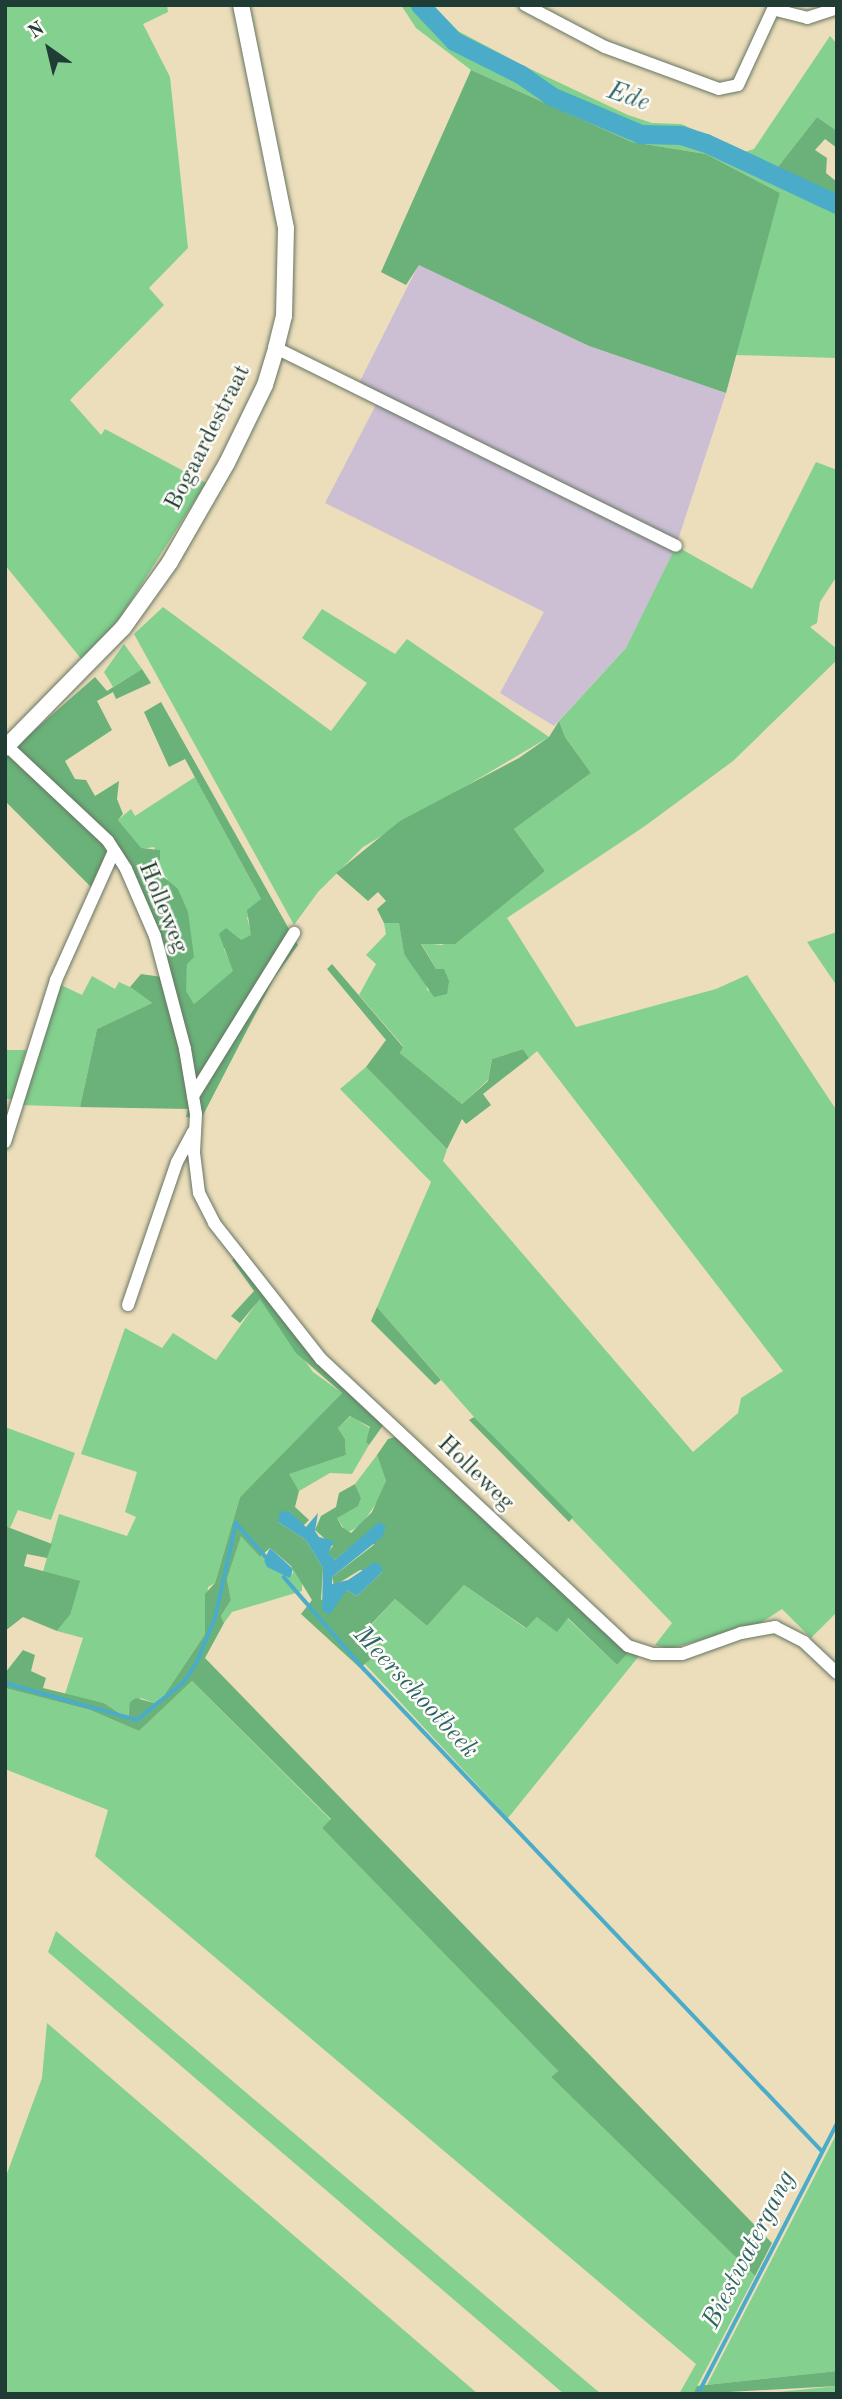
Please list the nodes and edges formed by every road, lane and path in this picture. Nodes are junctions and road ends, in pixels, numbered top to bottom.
1 (241, 5) edge
2 (533, 7) edge
3 (775, 8) edge
4 (837, 8) edge
5 (276, 348) junction
6 (676, 545) dead end
7 (6, 747) edge
8 (114, 851) junction
9 (294, 933) dead end
10 (193, 1096) junction
11 (195, 1130) junction
12 (5, 1142) edge
13 (128, 1305) dead end
14 (837, 1673) edge

1 - 5 street, Bogaardestraat
2 - 3 street
3 - 4 street
5 - 6 street
5 - 7 street, Bogaardestraat
7 - 8 street, Holleweg
8 - 10 street, Holleweg
8 - 12 street
9 - 10 street
10 - 11 street, Holleweg
11 - 13 street
11 - 14 street, Holleweg

